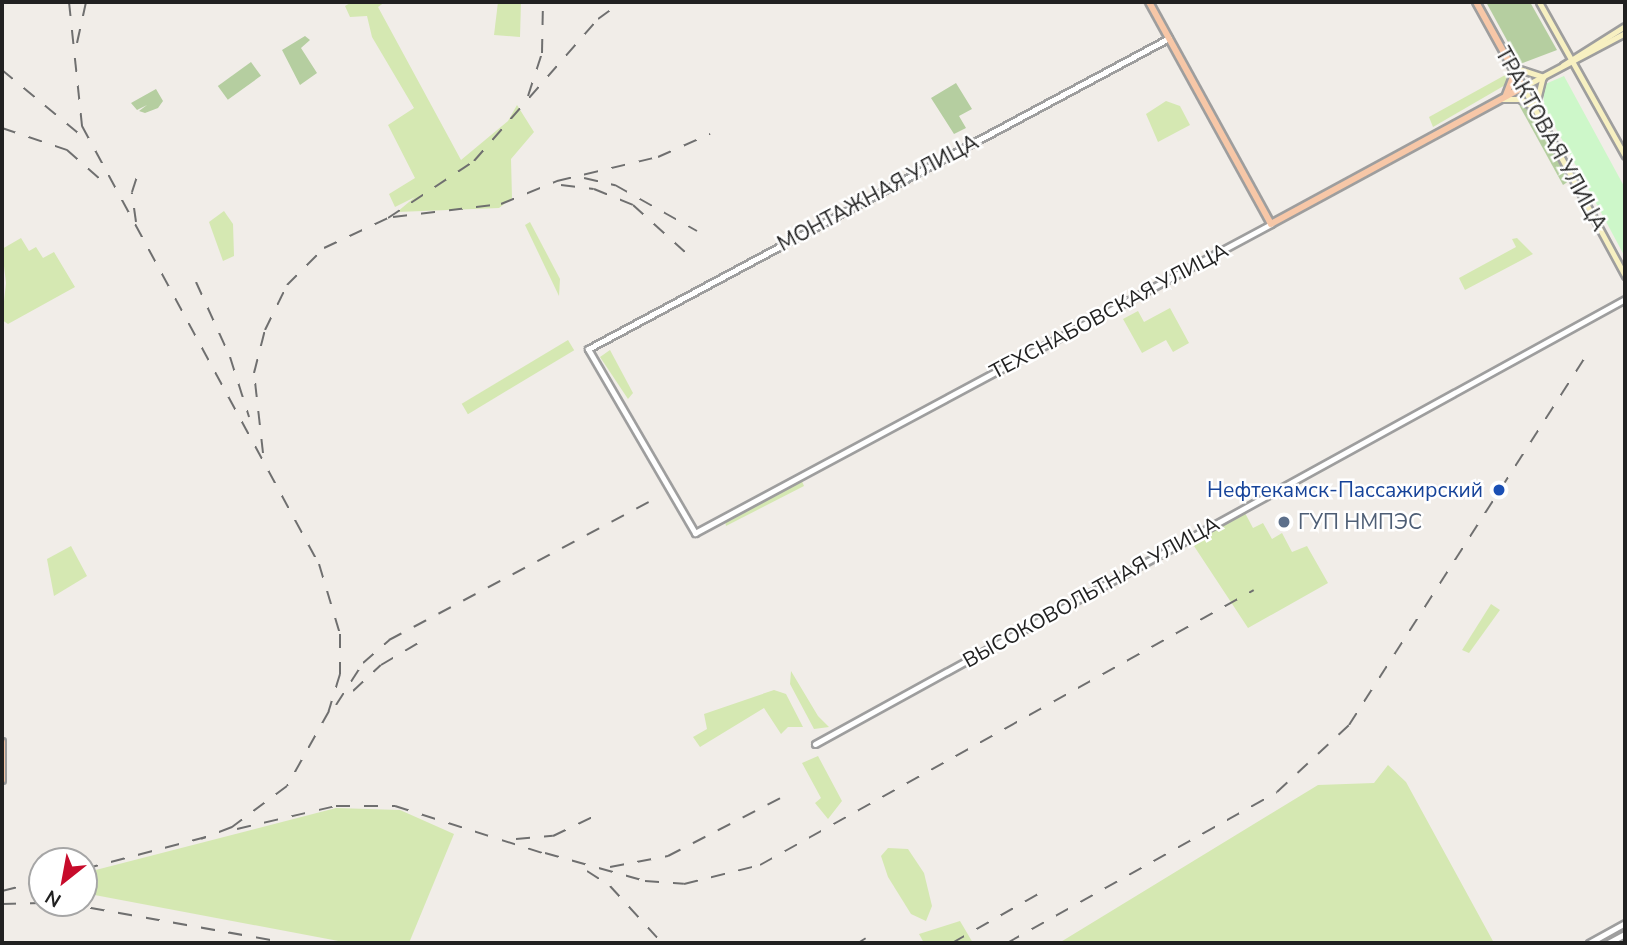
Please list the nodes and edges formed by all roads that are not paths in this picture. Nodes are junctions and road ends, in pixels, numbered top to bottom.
1 (1149, 2) edge
2 (1476, 2) edge
3 (1539, 2) edge
4 (1625, 26) edge
5 (1625, 33) edge
6 (1169, 38) junction
7 (1573, 59) junction
8 (1512, 67) junction
9 (1543, 77) junction
10 (1523, 87) junction
11 (1502, 99) junction
12 (1535, 107) junction
13 (1625, 156) edge
14 (1271, 224) junction
15 (1625, 276) edge
16 (1625, 299) edge
17 (695, 533) joint
18 (2, 742) edge
19 (815, 744) dead end
20 (2, 780) edge
21 (1625, 923) edge
22 (1625, 934) edge
23 (1589, 943) edge
24 (1608, 943) edge

1 - 6 main road
2 - 8 main road, ТРАКТОВАЯ УЛИЦА
3 - 7 main road
4 - 7 main road
5 - 7 main road
6 - 14 main road
6 - 17 street, МОНТАЖНАЯ УЛИЦА
7 - 9 main road
7 - 13 main road
8 - 9 main road
8 - 10 main road, ТРАКТОВАЯ УЛИЦА
8 - 11 main road
9 - 10 main road
9 - 12 main road
10 - 11 main road, ТЕХСНАБОВСКАЯ УЛИЦА
10 - 12 main road, ТРАКТОВАЯ УЛИЦА
11 - 12 main road
11 - 14 main road, ТЕХСНАБОВСКАЯ УЛИЦА
12 - 15 main road, ТРАКТОВАЯ УЛИЦА
14 - 17 street, ТЕХСНАБОВСКАЯ УЛИЦА
16 - 19 street, ВЫСОКОВОЛЬТНАЯ УЛИЦА
18 - 20 main road
21 - 23 street
22 - 24 street

